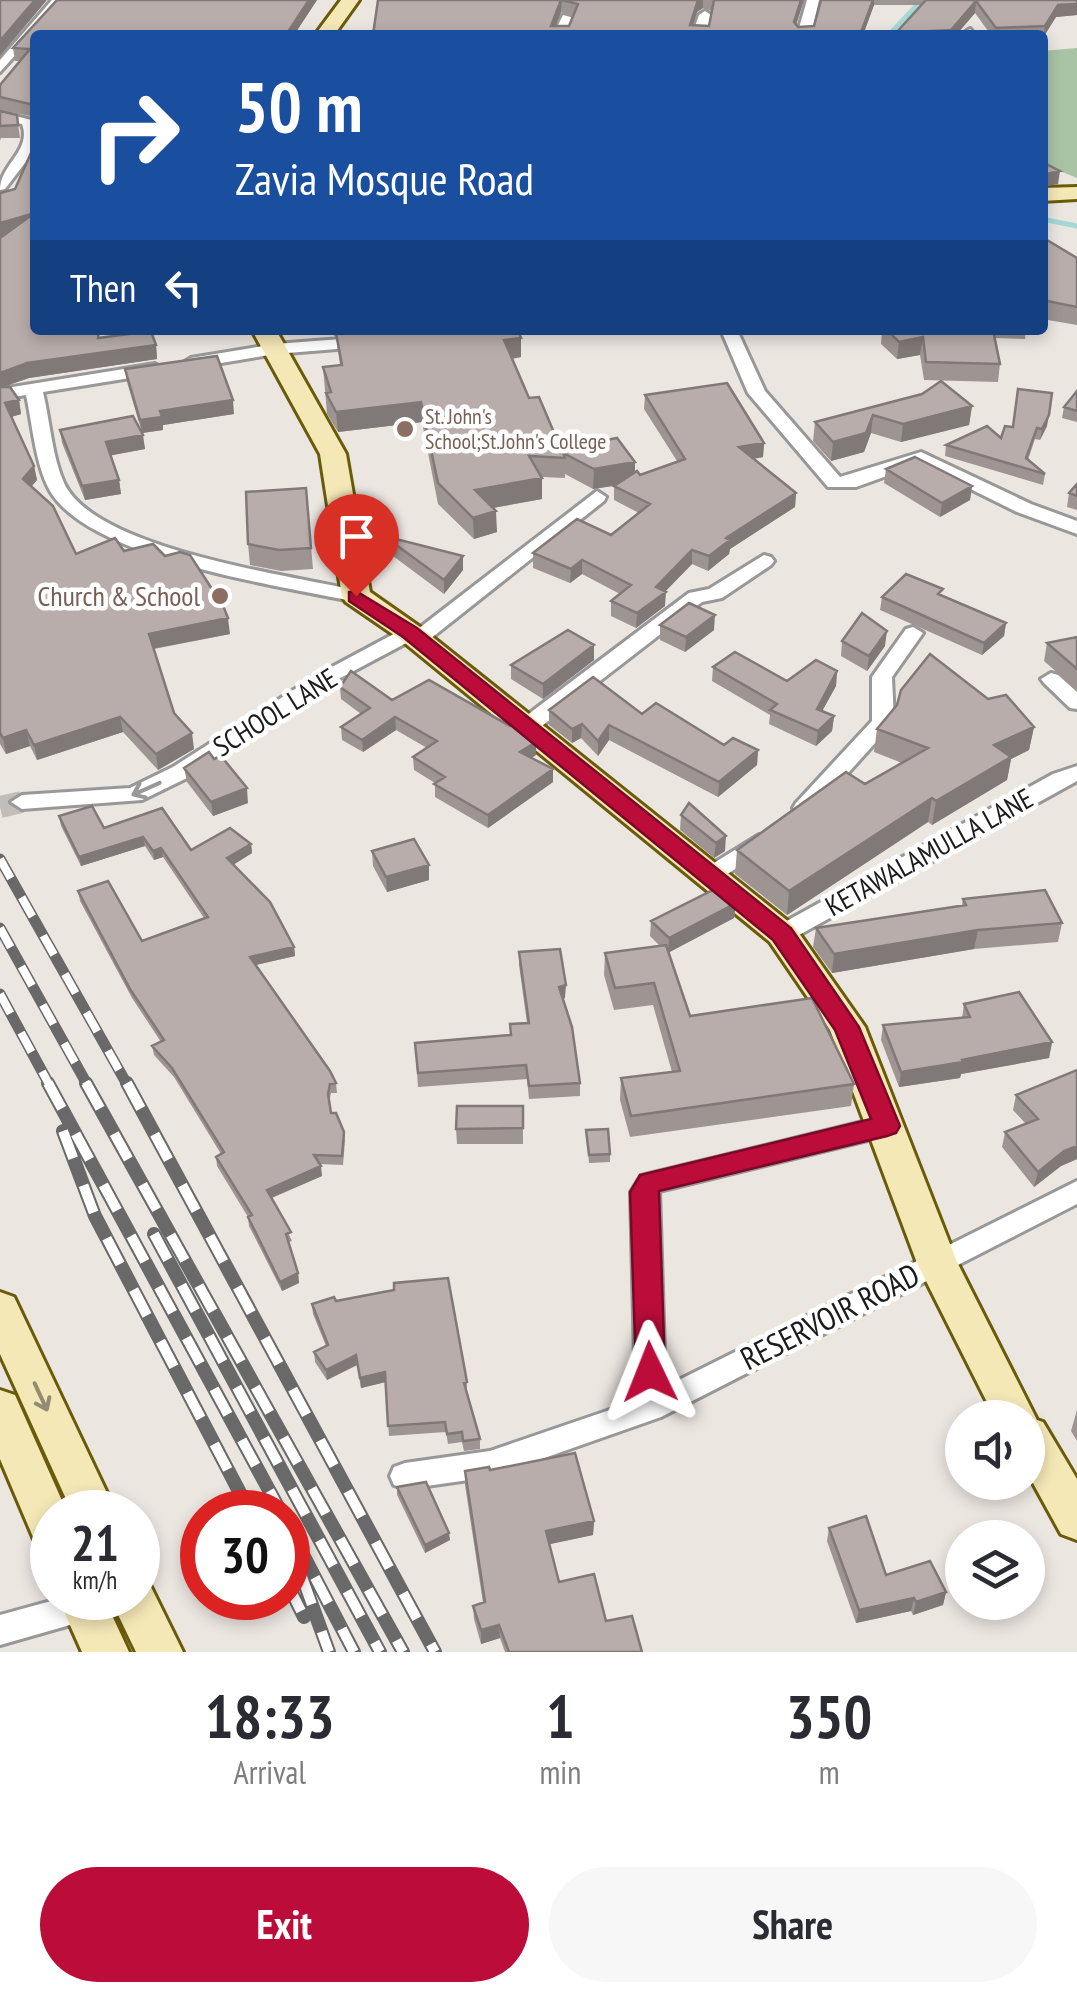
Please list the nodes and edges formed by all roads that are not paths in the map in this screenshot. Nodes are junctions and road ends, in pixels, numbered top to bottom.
1 (59, 0) edge
2 (350, 0) edge
3 (813, 0) edge
4 (705, 15) dead end
5 (568, 18) edge
6 (33, 30) edge
7 (328, 30) edge
8 (562, 30) edge
9 (700, 30) edge
10 (805, 30) edge
11 (30, 33) edge
12 (0, 68) edge
13 (0, 116) edge
14 (30, 127) edge
15 (30, 144) edge
16 (0, 186) edge
17 (1077, 193) edge
18 (1048, 195) edge
19 (732, 335) edge
20 (270, 340) edge
21 (386, 340) edge
22 (33, 388) junction
23 (0, 394) edge
24 (597, 498) dead end
25 (1077, 528) edge
26 (764, 560) dead end
27 (356, 596) junction
28 (913, 633) dead end
29 (414, 636) junction
30 (1051, 679) dead end
31 (1077, 703) edge
32 (526, 727) junction
33 (1077, 773) edge
34 (22, 802) tunnel mouth
35 (709, 876) junction
36 (782, 934) junction
37 (887, 1126) junction
38 (1077, 1192) edge
39 (937, 1263) junction
40 (0, 1308) edge
41 (1008, 1400) edge
42 (0, 1408) edge
43 (652, 1408) junction
44 (1045, 1464) edge
45 (406, 1476) dead end
46 (35, 1490) edge
47 (84, 1490) edge
48 (1077, 1520) edge
49 (31, 1620) edge
50 (98, 1620) edge
51 (144, 1620) edge
52 (0, 1630) edge
53 (106, 1652) edge
54 (160, 1652) edge

1 - 6 street
2 - 7 main road
3 - 10 street
4 - 9 street
5 - 8 street
11 - 12 street
13 - 14 street
15 - 16 street
17 - 18 main road
19 - 25 street
20 - 21 street
20 - 22 street
20 - 27 main road
22 - 23 street
22 - 27 street
24 - 29 street, SCHOOL LANE
26 - 32 street
27 - 29 main road
28 - 35 street
29 - 32 main road
29 -> 34 street, SCHOOL LANE
30 - 31 street
32 - 35 main road
33 - 36 street, KETAWALAMULLA LANE
35 - 36 main road
36 - 37 main road
37 - 39 main road
37 - 43 street
38 - 39 street, RESERVOIR ROAD
39 - 41 main road
39 - 43 street, RESERVOIR ROAD
40 -> 47 main road
42 - 46 main road
43 - 45 street, RESERVOIR ROAD
44 - 48 main road
49 - 52 street
50 - 53 main road
51 - 54 main road

